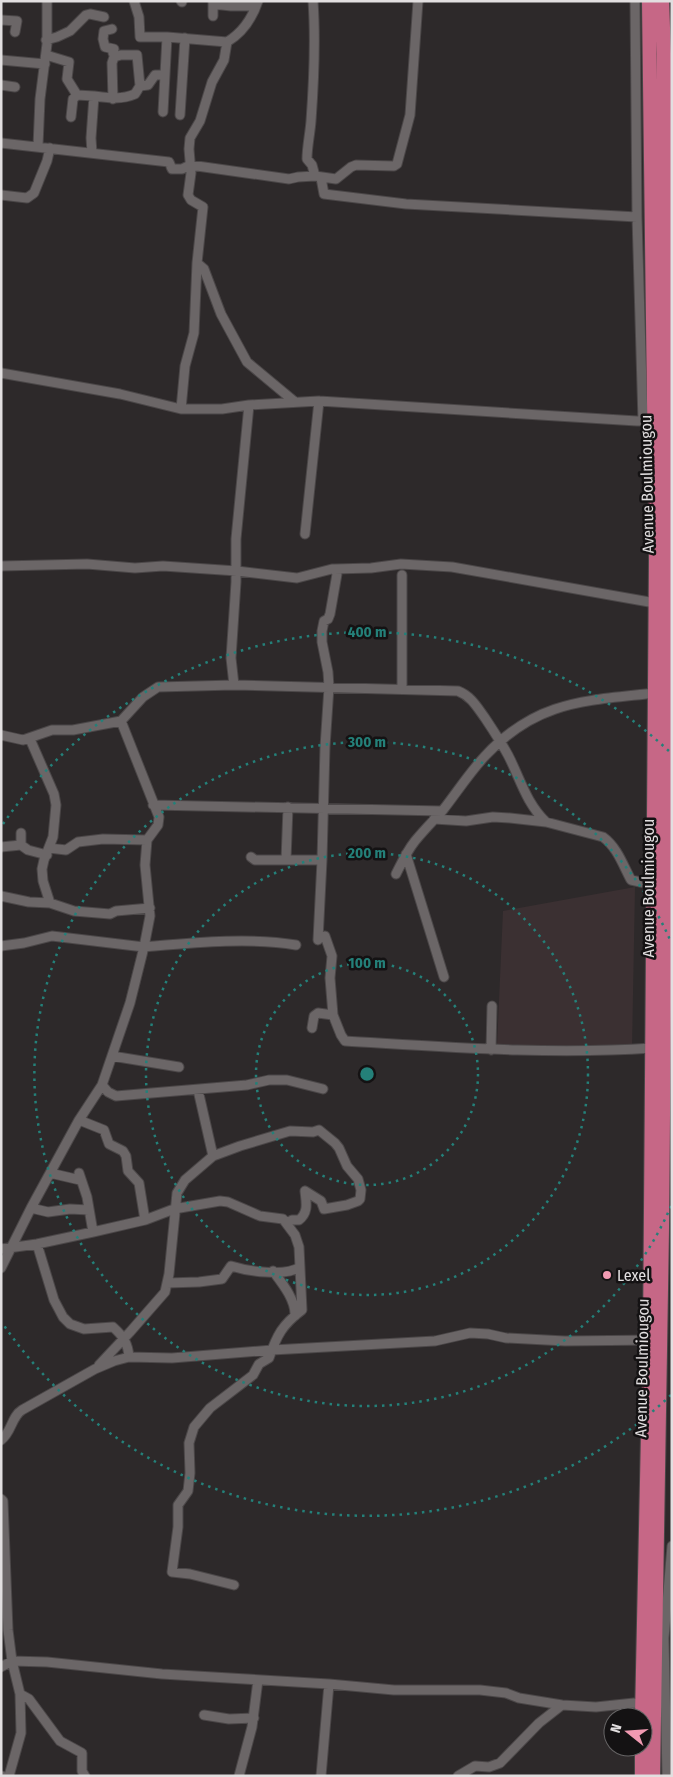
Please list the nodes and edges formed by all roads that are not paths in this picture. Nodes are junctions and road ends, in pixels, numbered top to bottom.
1 (47, 1) edge
2 (134, 1) edge
3 (313, 1) edge
4 (418, 1) edge
5 (635, 1) edge
6 (649, 1) edge
7 (662, 1) edge
8 (213, 3) edge
9 (257, 3) edge
10 (213, 16) dead end
11 (104, 17) dead end
12 (1, 20) edge
13 (112, 29) dead end
14 (15, 32) dead end
15 (168, 37) junction
16 (185, 38) junction
17 (46, 40) junction
18 (227, 42) junction
19 (116, 56) junction
20 (46, 59) junction
21 (1, 60) edge
22 (165, 75) junction
23 (1, 85) edge
24 (164, 85) junction
25 (140, 86) junction
26 (182, 86) junction
27 (15, 88) dead end
28 (77, 95) junction
29 (94, 96) junction
30 (113, 99) junction
31 (163, 112) dead end
32 (180, 115) dead end
33 (71, 117) dead end
34 (1, 144) edge
35 (38, 146) junction
36 (50, 148) junction
37 (92, 153) junction
38 (190, 165) junction
39 (318, 177) junction
40 (1, 195) edge
41 (637, 217) junction
42 (197, 263) junction
43 (1, 372) edge
44 (668, 390) edge
45 (319, 401) junction
46 (295, 402) junction
47 (248, 405) junction
48 (181, 409) junction
49 (654, 421) junction
50 (669, 518) edge
51 (305, 534) dead end
52 (1, 566) edge
53 (335, 569) junction
54 (237, 571) junction
55 (402, 575) dead end
56 (669, 581) edge
57 (655, 603) junction
58 (669, 666) edge
59 (234, 685) junction
60 (329, 688) junction
61 (402, 689) junction
62 (655, 693) junction
63 (121, 721) junction
64 (1, 735) edge
65 (30, 739) junction
66 (500, 742) junction
67 (153, 805) junction
68 (288, 807) junction
69 (324, 808) junction
70 (442, 811) junction
71 (434, 819) junction
72 (546, 822) junction
73 (20, 833) dead end
74 (147, 840) junction
75 (21, 845) junction
76 (1, 847) edge
77 (48, 851) junction
78 (406, 854) junction
79 (251, 857) dead end
80 (286, 860) junction
81 (322, 860) junction
82 (396, 874) dead end
83 (653, 881) junction
84 (1, 896) edge
85 (50, 903) junction
86 (150, 908) junction
87 (296, 945) dead end
88 (1, 946) edge
89 (144, 947) junction
90 (444, 977) dead end
91 (492, 1006) dead end
92 (333, 1014) junction
93 (312, 1028) dead end
94 (652, 1048) junction
95 (492, 1050) junction
96 (112, 1056) junction
97 (179, 1067) dead end
98 (102, 1085) junction
99 (668, 1086) edge
100 (322, 1089) dead end
101 (198, 1090) junction
102 (79, 1120) junction
103 (214, 1156) junction
104 (50, 1173) junction
105 (31, 1208) junction
106 (174, 1209) junction
107 (89, 1210) junction
108 (145, 1220) junction
109 (287, 1223) junction
110 (93, 1232) junction
111 (36, 1244) junction
112 (11, 1248) junction
113 (1, 1249) edge
114 (300, 1267) junction
115 (1, 1268) edge
116 (273, 1271) junction
117 (167, 1283) junction
118 (295, 1316) junction
119 (124, 1338) junction
120 (655, 1340) junction
121 (272, 1350) junction
122 (129, 1357) junction
123 (95, 1369) junction
124 (1, 1440) edge
125 (1, 1499) edge
126 (672, 1546) edge
127 (234, 1585) dead end
128 (664, 1638) edge
129 (12, 1661) junction
130 (1, 1667) edge
131 (258, 1680) junction
132 (329, 1684) junction
133 (20, 1694) junction
134 (562, 1705) junction
135 (638, 1707) edge
136 (642, 1707) edge
137 (204, 1715) dead end
138 (254, 1718) junction
139 (642, 1757) edge
140 (9, 1776) edge
141 (84, 1776) edge
142 (239, 1776) edge
143 (321, 1776) edge
144 (458, 1776) edge
145 (642, 1776) edge
146 (653, 1776) edge
147 (667, 1776) edge

1 - 17 street
2 - 15 street
3 - 39 street
4 - 39 street
5 - 41 street
6 - 49 highway, Avenue Boulmiougou
7 - 44 highway, Avenue Boulmiougou
8 - 9 street
8 - 10 street
9 - 18 street
11 - 17 street
12 - 14 street
13 - 19 street
15 - 16 street
15 - 22 street
16 - 18 street
16 - 26 street
17 - 20 street
18 - 38 street
19 - 25 street
19 - 30 street
20 - 21 street
20 - 28 street
20 - 35 street
22 - 24 street
22 - 25 street
23 - 27 street
24 - 26 street
24 - 31 street
25 - 30 street
26 - 32 street
28 - 29 street
28 - 33 street
29 - 30 street
29 - 37 street
34 - 35 street
35 - 36 street
36 - 37 street
36 - 40 street
37 - 38 street
38 - 39 street
38 - 42 street
39 - 41 street
41 - 49 street
42 - 46 street
42 - 48 street
43 - 48 street
44 - 49 highway, Avenue Boulmiougou
45 - 46 street
45 - 49 street
45 - 51 street
46 - 47 street
47 - 48 street
47 - 54 street
49 - 50 highway, Avenue Boulmiougou
49 - 57 highway, Avenue Boulmiougou
50 - 56 highway, Avenue Boulmiougou
52 - 54 street
53 - 54 street
53 - 57 street
53 - 60 street
54 - 59 street
55 - 61 street
56 - 58 highway, Avenue Boulmiougou
57 - 62 highway, Avenue Boulmiougou
58 - 99 highway, Avenue Boulmiougou
59 - 60 street
59 - 63 street
60 - 61 street
60 - 69 street
61 - 66 street
62 - 66 street
62 - 83 highway, Avenue Boulmiougou
63 - 65 street
63 - 67 street
64 - 65 street
65 - 77 street
66 - 70 street
66 - 72 street
67 - 68 street
67 - 74 street
68 - 69 street
68 - 80 street
69 - 70 street
69 - 81 street
70 - 71 street
71 - 72 street
71 - 78 street
72 - 83 street
73 - 75 street
74 - 77 street
74 - 86 street
75 - 76 street
75 - 77 street
77 - 85 street
78 - 82 street
78 - 90 street
79 - 80 street
80 - 81 street
81 - 92 street
83 - 94 highway, Avenue Boulmiougou
84 - 85 street
85 - 86 street
86 - 89 street
87 - 89 street
88 - 89 street
89 - 96 street
91 - 95 street
92 - 93 street
92 - 95 street
94 - 95 street
94 - 120 highway, Avenue Boulmiougou
96 - 97 street
96 - 98 street
98 - 101 street
98 - 102 street
99 - 120 highway, Avenue Boulmiougou
100 - 101 street
101 - 103 street
102 - 104 street
102 - 108 street
103 - 106 street
103 - 109 street
104 - 105 street
104 - 107 street
105 - 107 street
105 - 112 street
106 - 108 street
106 - 109 street
106 - 117 street
107 - 110 street
108 - 110 street
109 - 114 street
110 - 111 street
111 - 112 street
111 - 119 street
112 - 113 street
112 - 115 street
114 - 116 street
114 - 118 street
116 - 117 street
116 - 118 street
117 - 119 street
118 - 121 street
119 - 122 street
119 - 123 street
120 - 121 street
120 - 128 highway, Avenue Boulmiougou
120 - 136 highway, Avenue Boulmiougou
121 - 122 street
121 - 127 street
122 - 123 street
123 - 124 street
125 - 129 street
126 - 128 street
128 - 146 highway, Avenue Boulmiougou
128 - 147 street
129 - 130 street
129 - 131 street
129 - 133 street
131 - 132 street
131 - 138 street
132 - 134 street
132 - 143 street
133 - 140 street
133 - 141 street
134 - 135 street
134 - 144 street
137 - 138 street
138 - 142 street
139 - 145 highway

